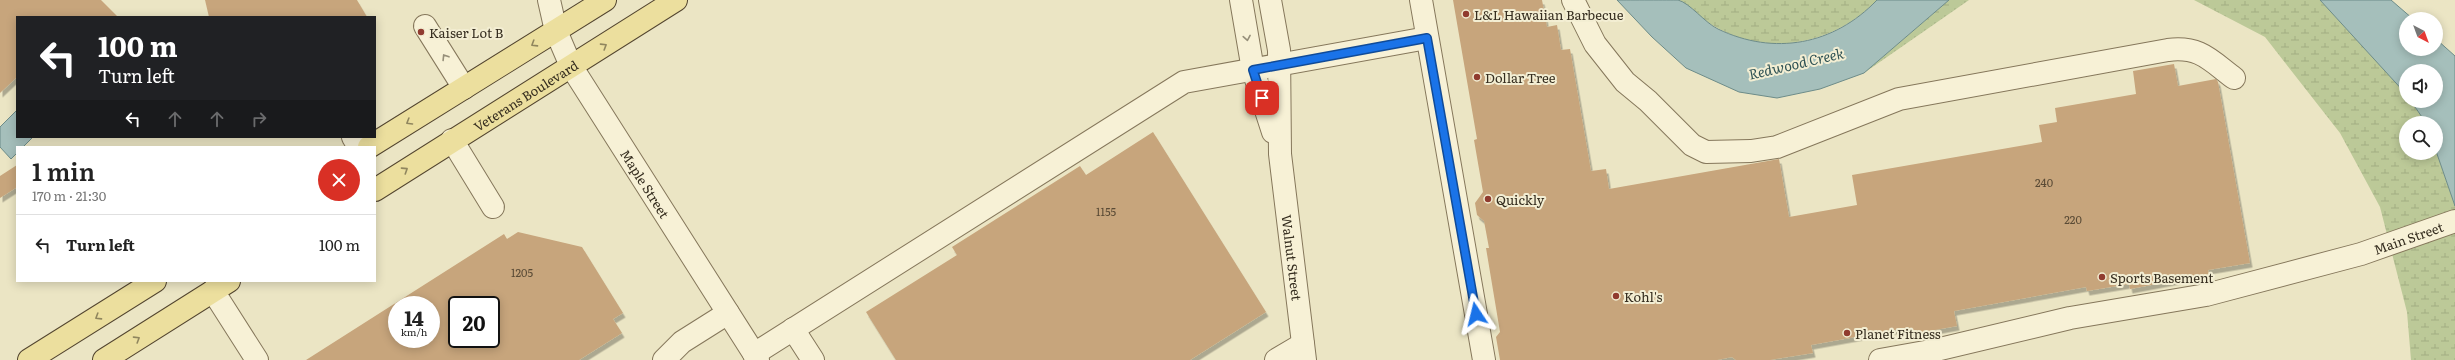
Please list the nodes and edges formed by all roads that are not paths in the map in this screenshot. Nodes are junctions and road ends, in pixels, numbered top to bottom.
1 (549, 0) edge
2 (605, 0) edge
3 (676, 0) edge
4 (1241, 0) edge
5 (1270, 0) edge
6 (1420, 0) edge
7 (1573, 0) edge
8 (425, 26) dead end
9 (556, 31) junction
10 (1427, 38) junction
11 (1279, 65) junction
12 (571, 66) junction
13 (1253, 70) junction
14 (2234, 78) dead end
15 (464, 88) junction
16 (452, 140) junction
17 (371, 146) edge
18 (1280, 154) junction
19 (376, 189) edge
20 (493, 207) dead end
21 (2455, 221) edge
22 (153, 282) edge
23 (221, 286) edge
24 (728, 314) junction
25 (793, 329) junction
26 (1304, 352) edge
27 (756, 357) edge
28 (666, 359) edge
29 (29, 360) edge
30 (104, 360) edge
31 (257, 360) edge
32 (813, 360) edge
33 (1276, 360) edge
34 (1484, 360) edge
35 (1880, 360) edge

1 - 9 street, Maple Street
2 - 9 main road
12 -> 3 main road, Veterans Boulevard
4 -> 13 street, Walnut Street
5 - 11 street, Walnut Street
6 - 10 street
7 - 14 street
15 -> 8 street
9 - 12 street, Maple Street
9 -> 15 main road
10 - 11 street
10 - 34 street
11 - 13 street
11 - 18 street, Walnut Street
12 - 16 main road, Veterans Boulevard
12 - 24 street, Maple Street
13 - 18 street, Walnut Street
13 - 25 street
15 -> 17 main road
19 -> 16 main road, Veterans Boulevard
16 - 20 street
18 - 26 street, Walnut Street
21 - 35 street, Main Street
22 -> 29 main road
30 -> 23 main road
23 - 31 street
24 - 27 street, Maple Street
24 - 28 street
25 - 27 street
25 - 32 street
26 - 33 street

